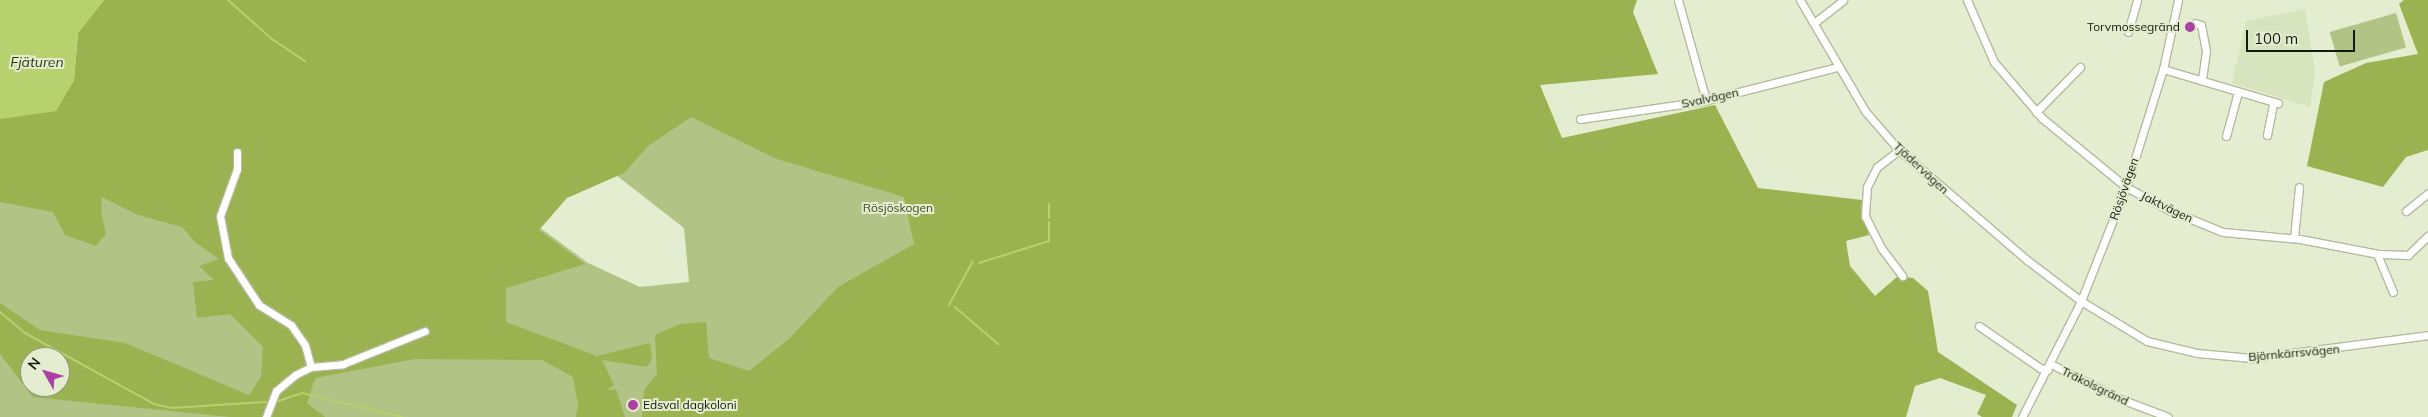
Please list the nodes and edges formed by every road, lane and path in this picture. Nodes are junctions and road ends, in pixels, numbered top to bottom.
1 (1678, 0) edge
2 (1800, 0) edge
3 (1843, 0) edge
4 (1968, 0) edge
5 (2136, 0) edge
6 (2178, 0) edge
7 (1814, 23) junction
8 (2194, 23) dead end
9 (2128, 32) dead end
10 (1837, 67) junction
11 (2080, 68) dead end
12 (2163, 68) junction
13 (2202, 82) junction
14 (2238, 92) junction
15 (1706, 100) junction
16 (2036, 112) junction
17 (1580, 119) dead end
18 (2267, 135) dead end
19 (2226, 136) dead end
20 (1899, 150) junction
21 (237, 152) dead end
22 (2126, 187) junction
23 (2299, 187) dead end
24 (2428, 193) edge
25 (2406, 211) dead end
26 (2428, 236) edge
27 (2294, 238) junction
28 (2377, 254) junction
29 (1902, 276) dead end
30 (2393, 292) dead end
31 (2081, 301) junction
32 (1979, 326) dead end
33 (425, 331) dead end
34 (2428, 335) edge
35 (310, 367) junction
36 (2050, 367) junction
37 (266, 417) edge
38 (2022, 417) edge
39 (2168, 417) edge

1 - 15 street
2 - 7 street, Tjädervägen
3 - 7 street
4 - 16 street, Jaktvägen
5 - 9 street
6 - 12 street, Rösjövägen
7 - 10 street, Tjädervägen
8 - 13 street
10 - 15 street, Svalvägen
10 - 20 street, Tjädervägen
11 - 16 street
12 - 13 street
12 - 22 street, Rösjövägen
13 - 14 street
14 - 18 street
14 - 19 street
15 - 17 street, Svalvägen
16 - 22 street, Jaktvägen
20 - 29 street
20 - 31 street, Tjädervägen
21 - 35 street
22 - 27 street, Jaktvägen
22 - 31 street, Rösjövägen
23 - 27 street
24 - 25 street
26 - 28 street, Jaktvägen
27 - 28 street, Jaktvägen
28 - 30 street
31 - 34 street, Björnkärrsvägen
31 - 36 street, Rösjövägen
32 - 36 street
33 - 35 street
35 - 37 street
36 - 38 street, Rösjövägen
36 - 39 street, Träkolsgränd

